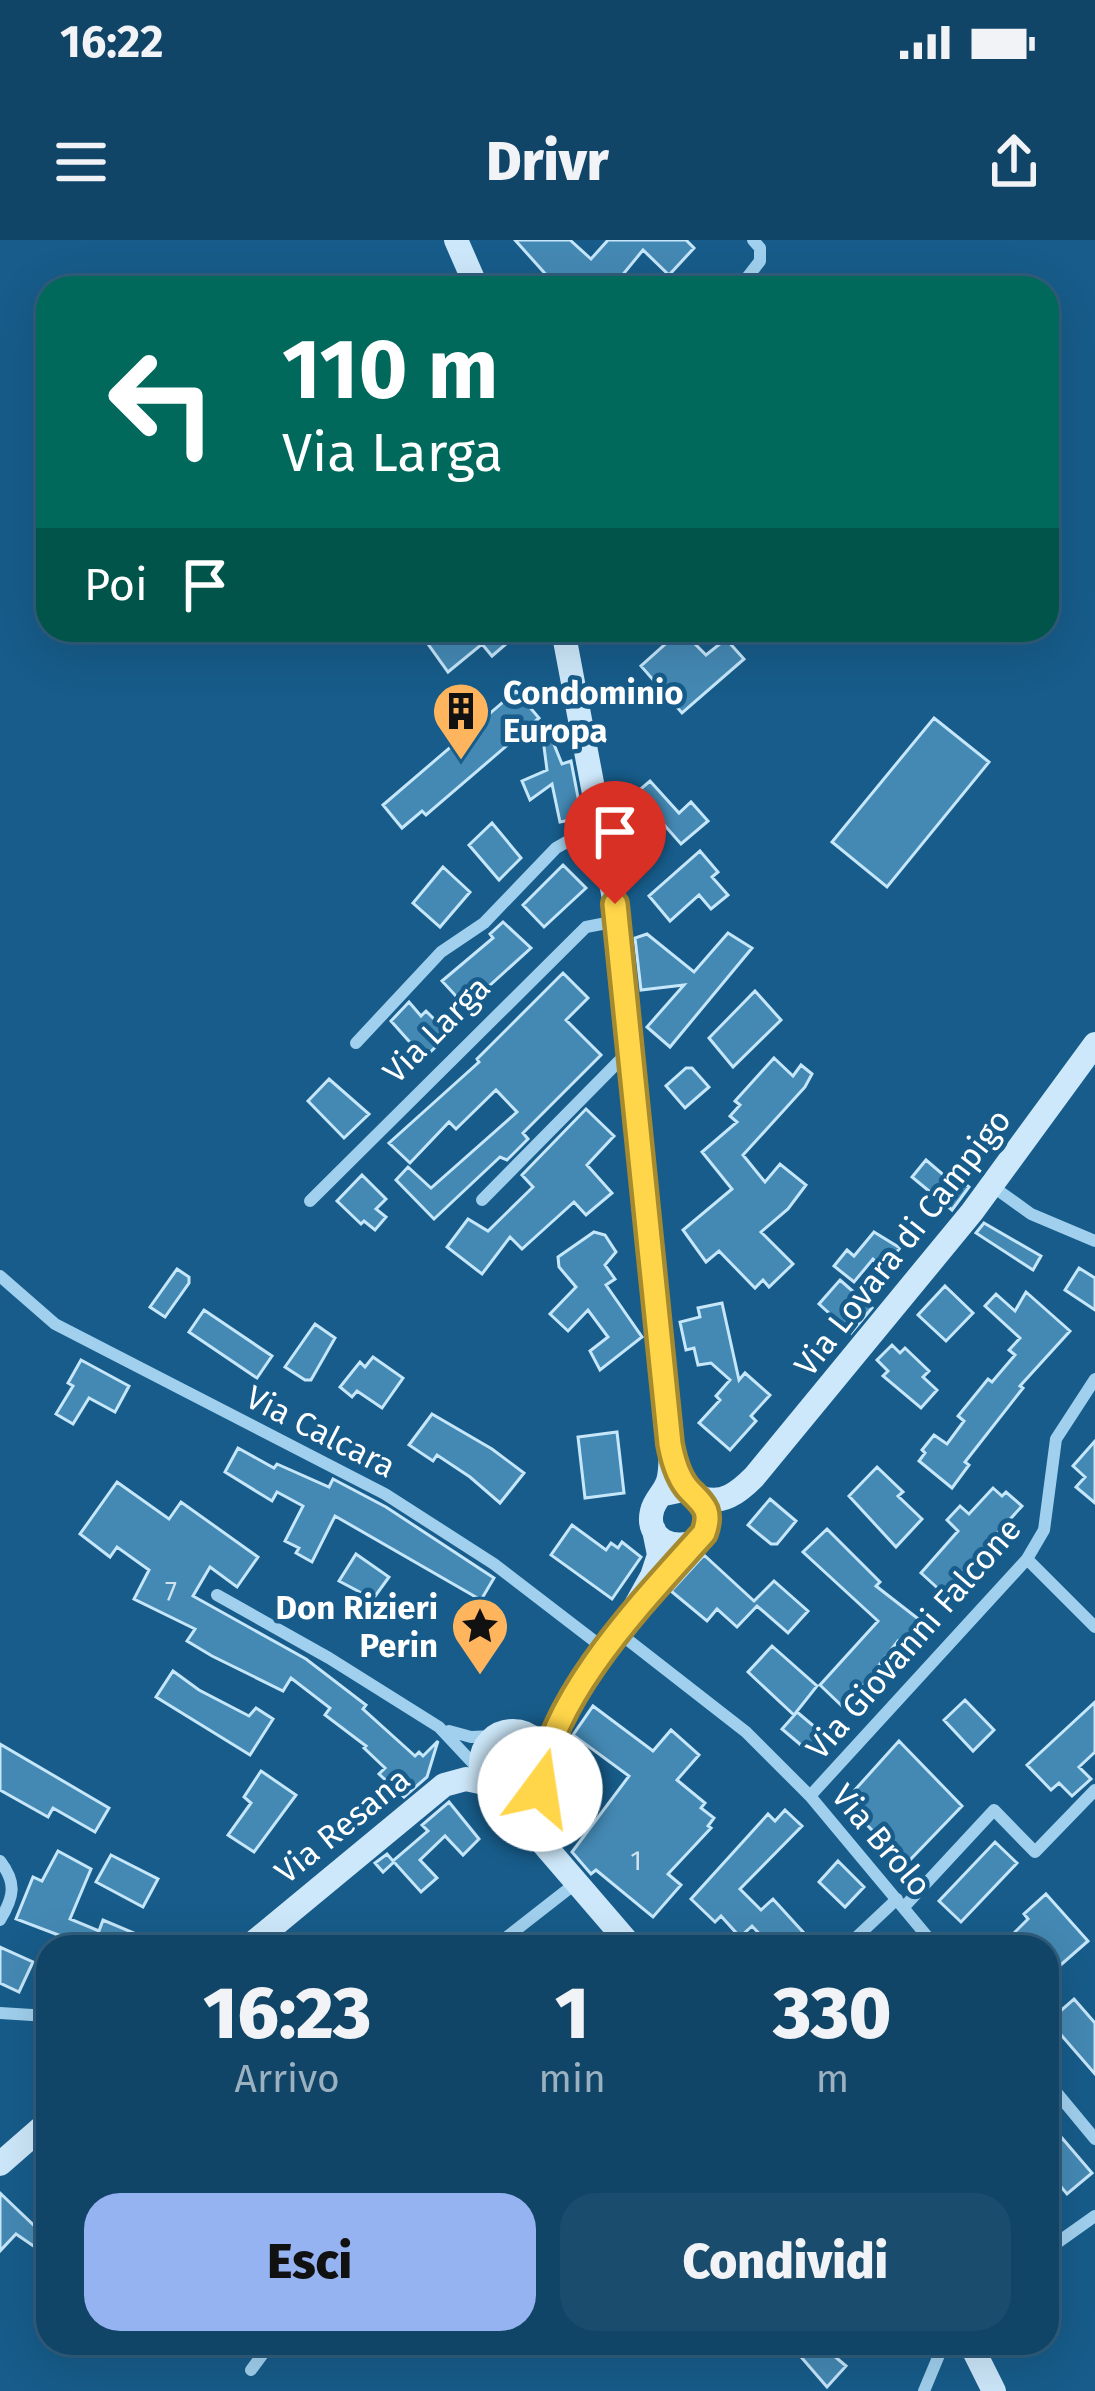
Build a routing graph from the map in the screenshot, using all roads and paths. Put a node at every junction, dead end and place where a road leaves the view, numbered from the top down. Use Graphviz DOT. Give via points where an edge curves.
graph roads {
  1 [pos="456,240"];
  2 [pos="753,240"];
  3 [pos="472,276"];
  4 [pos="748,276"];
  5 [pos="564,642"];
  6 [pos="602,827"];
  7 [pos="617,921"];
  8 [pos="356,1043"];
  9 [pos="1095,1044"];
  10 [pos="631,1049"];
  11 [pos="992,1186"];
  12 [pos="482,1200"];
  13 [pos="310,1201"];
  14 [pos="1095,1241"];
  15 [pos="0,1276"];
  16 [pos="1095,1379"];
  17 [pos="670,1444"];
  18 [pos="754,1478"];
  19 [pos="664,1494"];
  20 [pos="695,1494"];
  21 [pos="654,1530"];
  22 [pos="700,1537"];
  23 [pos="1027,1559"];
  24 [pos="217,1595"];
  25 [pos="1095,1627"];
  26 [pos="618,1635"];
  27 [pos="577,1690"];
  28 [pos="441,1728"];
  29 [pos="491,1760"];
  30 [pos="543,1768"];
  31 [pos="1095,1790"];
  32 [pos="810,1796"];
  33 [pos="552,1852"];
  34 [pos="0,1862"];
  35 [pos="576,1883"];
  36 [pos="900,1903"];
  37 [pos="0,1920"];
  38 [pos="263,1935"];
  39 [pos="509,1935"];
  40 [pos="622,1935"];
  41 [pos="861,1935"];
  42 [pos="927,1935"];
  43 [pos="0,2013"];
  44 [pos="36,2015"];
  45 [pos="1059,2096"];
  46 [pos="36,2132"];
  47 [pos="1095,2139"];
  48 [pos="0,2164"];
  49 [pos="1095,2216"];
  50 [pos="1059,2242"];
  51 [pos="262,2355"];
  52 [pos="939,2355"];
  53 [pos="976,2355"];
  54 [pos="251,2370"];
  55 [pos="924,2391"];
  56 [pos="994,2391"];
  1 -- 3 [label="street"];
  2 -- 4 [label="street" via="760,261"];
  5 -- 6 [label="street"];
  6 -- 7 [label="street"];
  6 -- 8 [label="street" via="556,848"];
  7 -- 10 [label="street"];
  7 -- 13 [label="street, Via Larga" via="580,933"];
  9 -- 11 [label="street, Via Lovara di Campigo"];
  10 -- 12 [label="street"];
  10 -- 17 [label="street"];
  11 -- 14 [label="street" via="1031,1214"];
  11 -- 18 [label="street, Via Lovara di Campigo"];
  15 -- 26 [label="street, Via Calcara" via="55,1324 385,1494"];
  16 -- 23 [label="street, Via Giovanni Falcone" via="1056,1439 1044,1530"];
  17 -- 19 [label="street"];
  17 -- 20 [label="street"];
  18 -- 20 [label="street" via="725,1499"];
  18 -- 22 [label="street, Via Lovara di Campigo"];
  19 -- 20 [label="street"];
  19 -- 21 [label="street" via="652,1510"];
  20 -- 22 [label="street" via="708,1517"];
  21 -- 22 [label="street" via="675,1546"];
  21 -- 26 [label="street, Via Lovara di Campigo" via="657,1564"];
  22 -- 26 [label="street, Via Lovara di Campigo"];
  23 -- 25 [label="street"];
  23 -- 32 [label="street, Via Giovanni Falcone"];
  24 -- 28 [label="street"];
  26 -- 27 [label="street, Via Lovara di Campigo"];
  26 -- 32 [label="street, Via Brolo" via="746,1732"];
  27 -- 29 [label="street, Via Lovara di Campigo"];
  27 -- 30 [label="street, Via Lovara di Campigo"];
  28 -- 29 [label="street"];
  28 -- 29 [label="street" via="471,1737"];
  29 -- 30 [label="street" via="535,1739"];
  29 -- 30 [label="street, Via Resana" via="517,1795 535,1786"];
  29 -- 33 [label="street"];
  29 -- 38 [label="street, Via Resana" via="444,1785"];
  30 -- 33 [label="street" via="541,1808"];
  31 -- 36 [label="street" via="1035,1852 994,1810"];
  32 -- 36 [label="street, Via Brolo"];
  33 -- 35 [label="street"];
  34 -- 37 [label="street" via="13,1880"];
  35 -- 39 [label="street"];
  35 -- 40 [label="street"];
  36 -- 41 [label="street"];
  36 -- 42 [label="street, Via Brolo"];
  43 -- 44 [label="street"];
  45 -- 47 [label="street"];
  46 -- 48 [label="street"];
  49 -- 50 [label="street"];
  51 -- 54 [label="street"];
  52 -- 55 [label="street"];
  53 -- 56 [label="street"];
}
